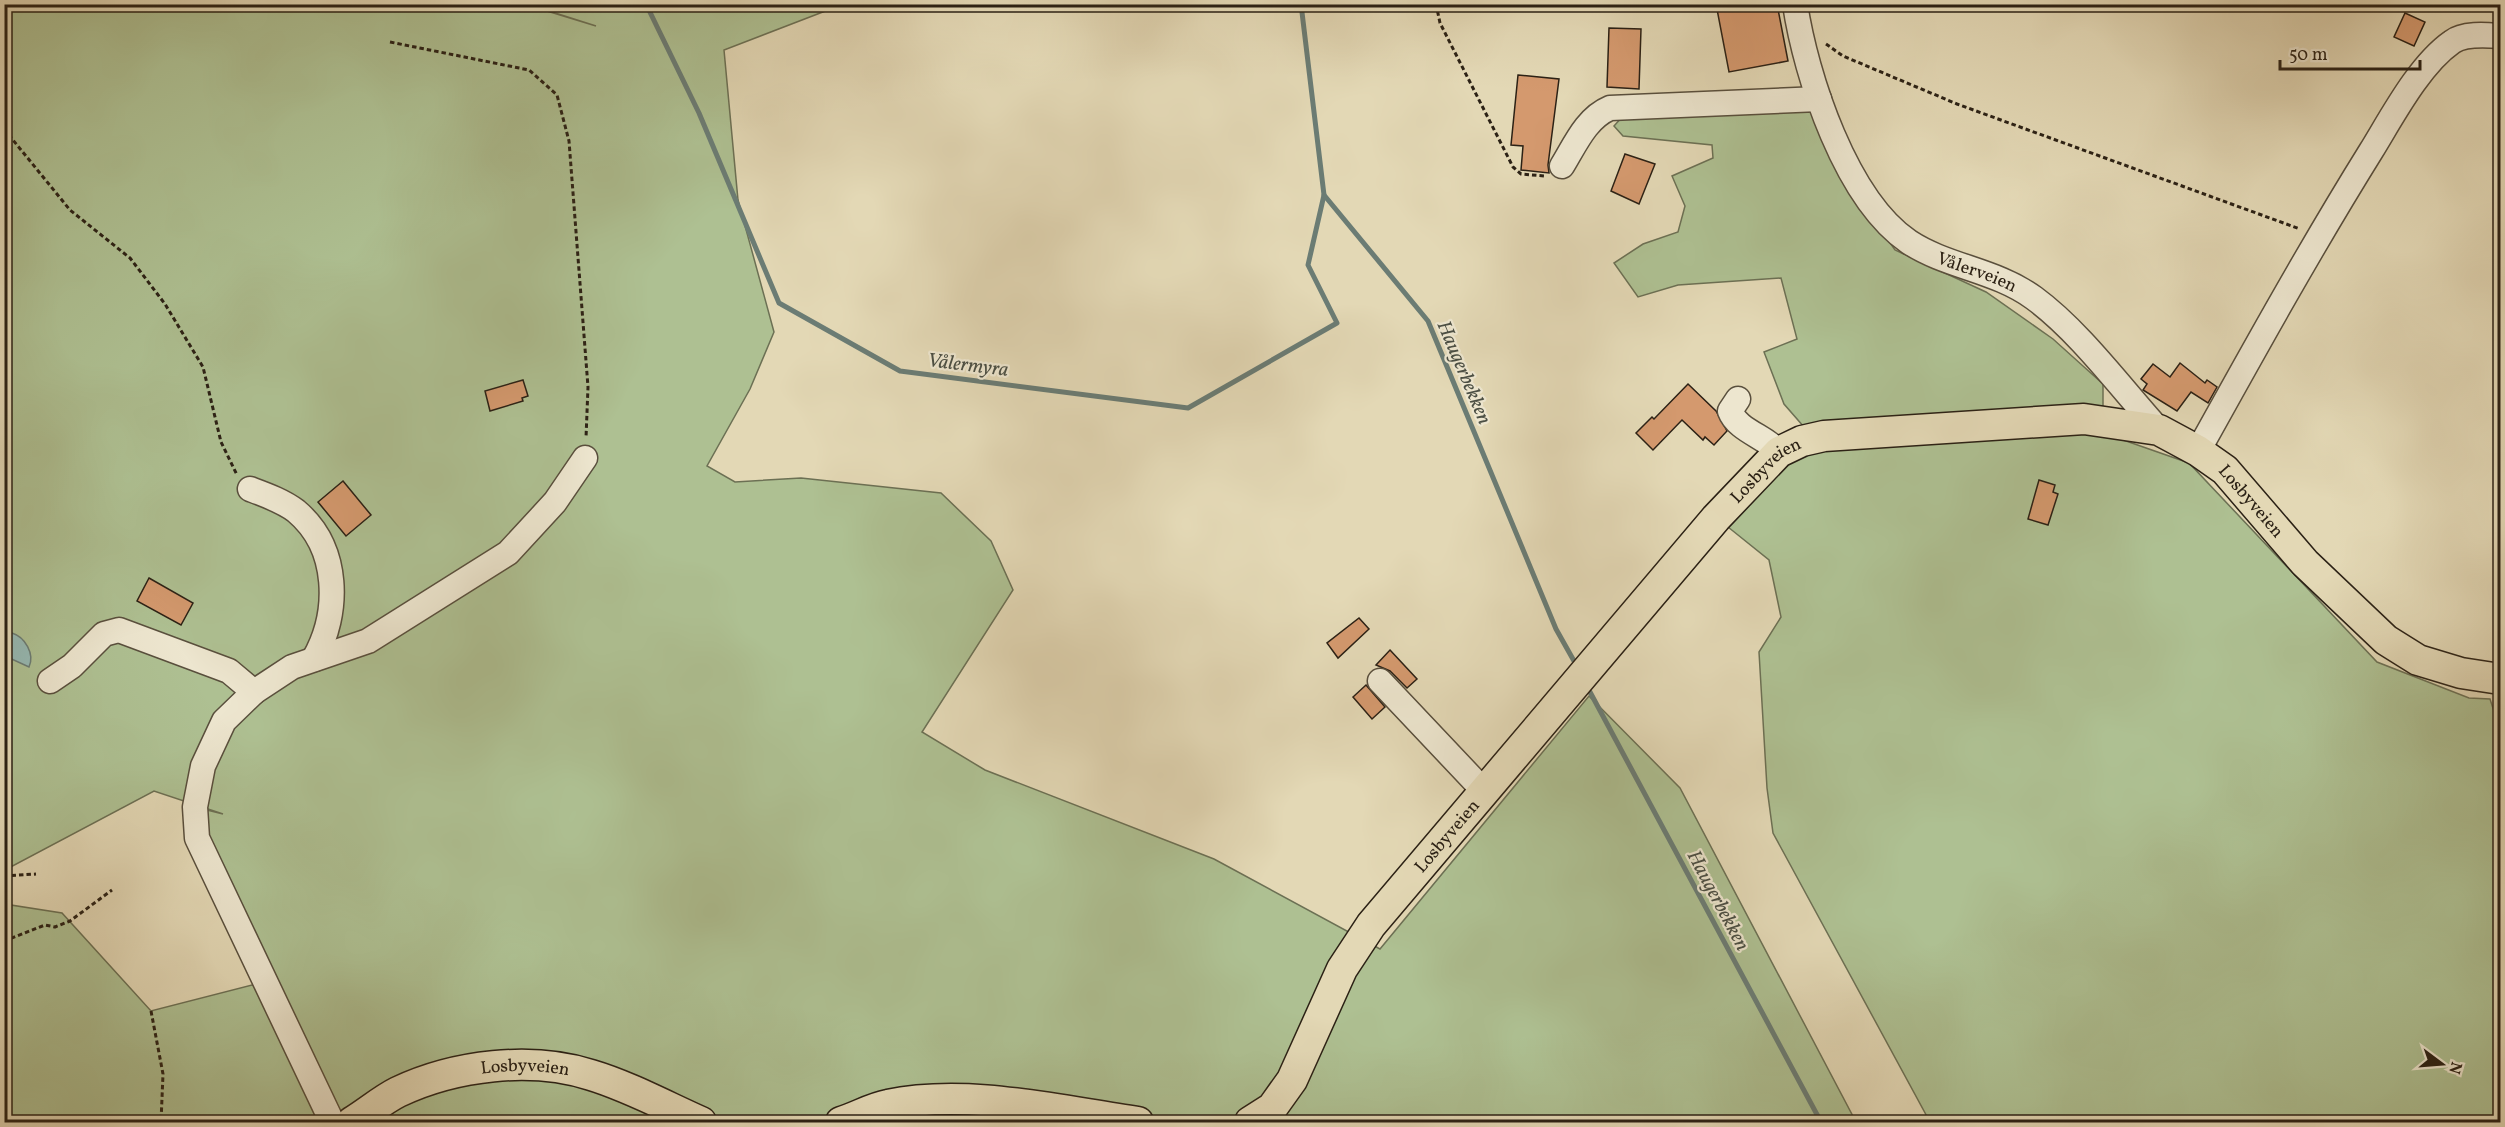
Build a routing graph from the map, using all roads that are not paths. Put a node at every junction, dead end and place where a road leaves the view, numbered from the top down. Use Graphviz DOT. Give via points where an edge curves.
graph roads {
  1 [pos="1796,14"];
  2 [pos="2500,36"];
  3 [pos="1819,99"];
  4 [pos="1562,166"];
  5 [pos="1738,399"];
  6 [pos="2159,430"];
  7 [pos="2198,451"];
  8 [pos="1779,452"];
  9 [pos="585,458"];
  10 [pos="250,489"];
  11 [pos="314,659"];
  12 [pos="2500,679"];
  13 [pos="50,681"];
  14 [pos="1380,681"];
  15 [pos="254,692"];
  16 [pos="1483,790"];
  17 [pos="333,1122"];
  18 [pos="352,1122"];
  19 [pos="701,1122"];
  20 [pos="841,1122"];
  21 [pos="1138,1122"];
  22 [pos="1250,1122"];
  1 -- 3 [label="street, Vålerveien"];
  2 -- 7 [label="street" via="2455,39 2437,53 2318,236"];
  3 -- 4 [label="street" via="1610,108 1600,111 1588,124"];
  3 -- 6 [label="street, Vålerveien" via="1835,140 1863,192 1887,223 1910,242 1992,275 2046,307"];
  5 -- 8 [label="street" via="1731,416"];
  6 -- 7 [label="main road, Losbyveien"];
  6 -- 8 [label="main road, Losbyveien" via="2072,420 1861,432 1802,441"];
  7 -- 12 [label="main road, Losbyveien" via="2225,470 2305,563 2386,640 2418,660 2461,674"];
  8 -- 16 [label="main road, Losbyveien" via="1716,518"];
  9 -- 11 [label="street" via="555,502 508,554 368,641"];
  10 -- 11 [label="street" via="296,511 324,550 331,571 332,608 322,646"];
  11 -- 15 [label="street" via="292,667"];
  13 -- 15 [label="street" via="72,666 104,634 119,630 229,671"];
  14 -- 16 [label="street"];
  15 -- 17 [label="street" via="224,721 203,766 195,807 197,838"];
  16 -- 22 [label="main road, Losbyveien" via="1371,925 1342,969 1293,1080 1272,1108"];
  18 -- 19 [label="main road, Losbyveien" via="397,1092 471,1069 512,1065 554,1066 591,1075"];
  20 -- 21 [label="main road" via="887,1105 944,1098"];
}
